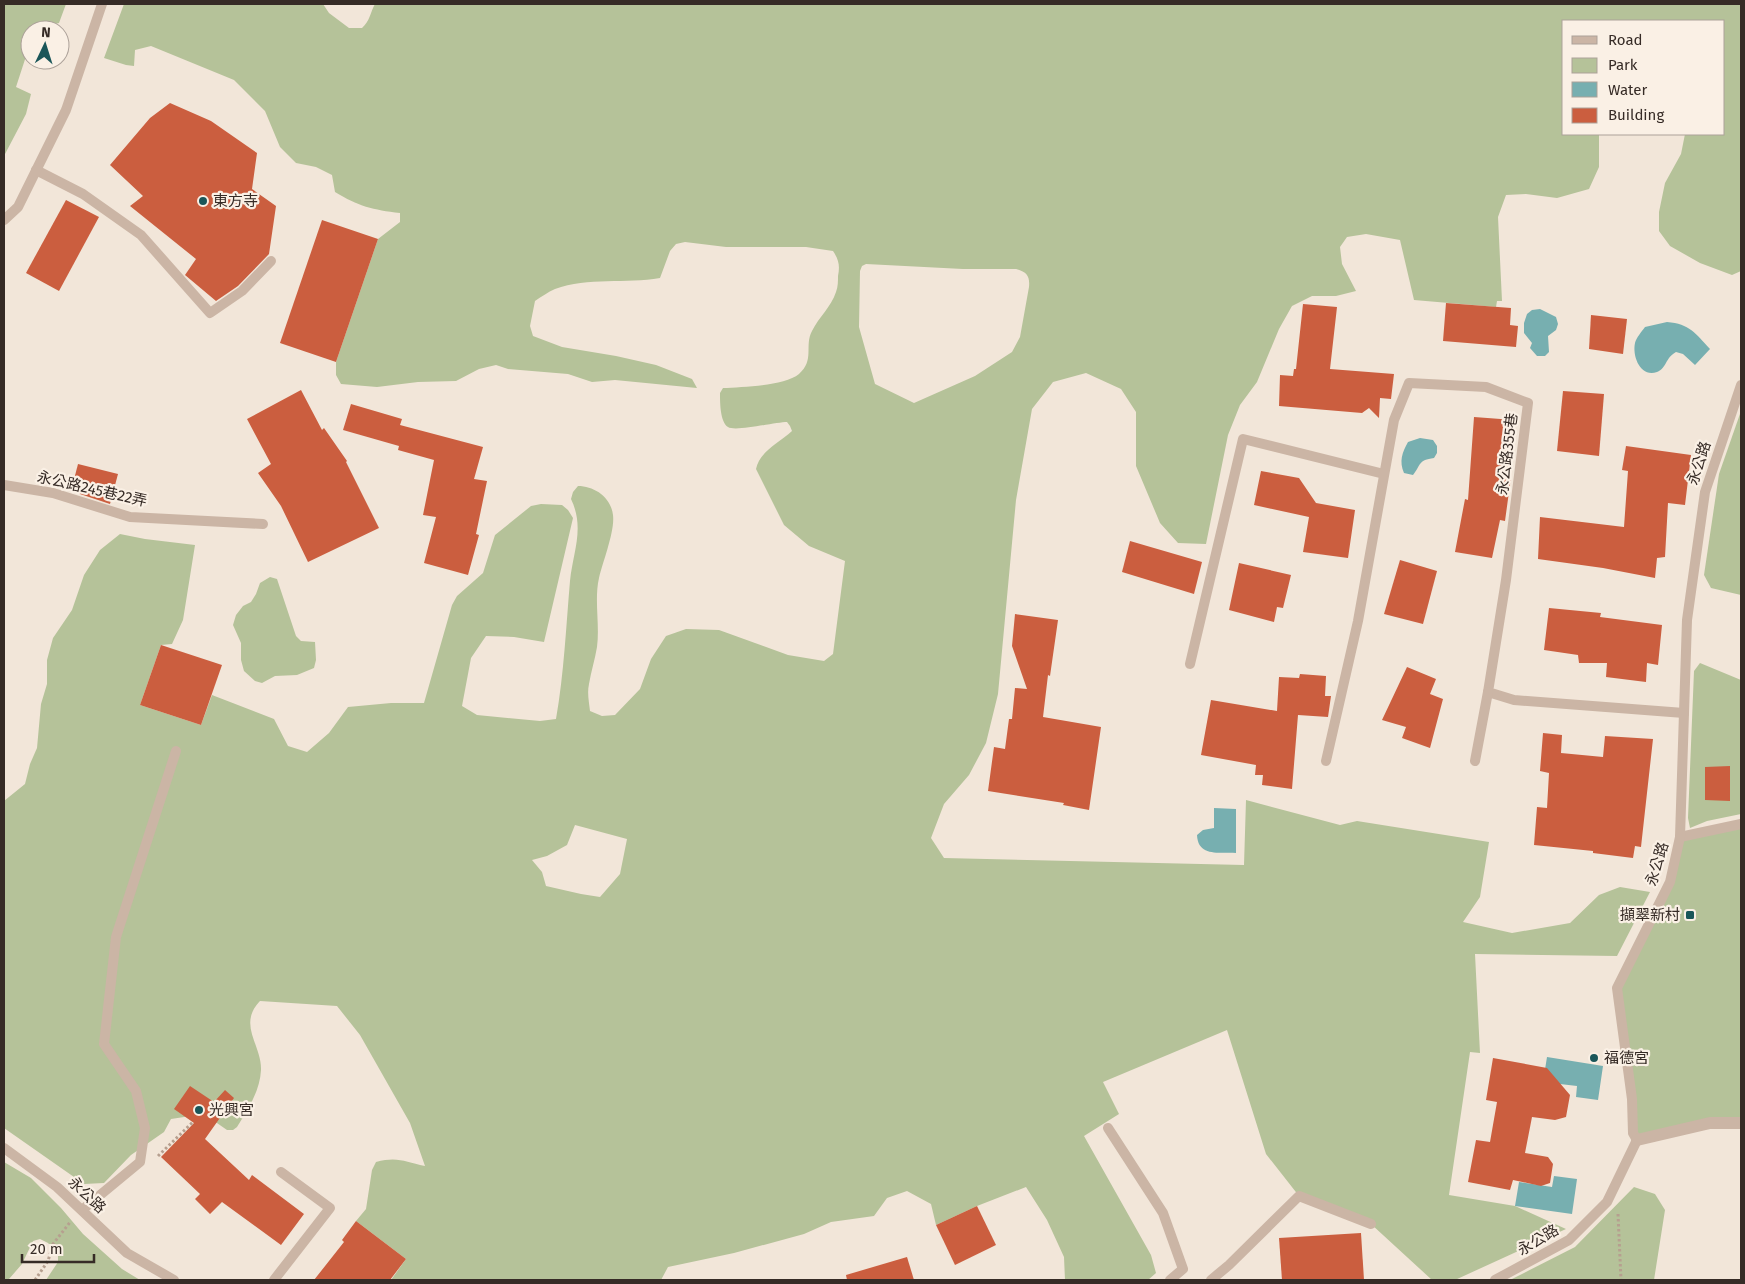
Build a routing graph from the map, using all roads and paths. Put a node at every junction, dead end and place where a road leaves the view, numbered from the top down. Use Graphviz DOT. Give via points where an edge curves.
graph roads {
  1 [pos="102,4"];
  2 [pos="36,170"];
  3 [pos="4,220"];
  4 [pos="271,261"];
  5 [pos="1741,385"];
  6 [pos="1384,474"];
  7 [pos="4,485"];
  8 [pos="263,524"];
  9 [pos="1190,664"];
  10 [pos="1488,692"];
  11 [pos="1684,713"];
  12 [pos="176,750"];
  13 [pos="1326,761"];
  14 [pos="1475,761"];
  15 [pos="1741,824"];
  16 [pos="1680,837"];
  17 [pos="192,1122"];
  18 [pos="1741,1123"];
  19 [pos="1108,1128"];
  20 [pos="1637,1140"];
  21 [pos="4,1148"];
  22 [pos="140,1162"];
  23 [pos="281,1172"];
  24 [pos="1615,1185"];
  25 [pos="82,1210"];
  26 [pos="71,1221"];
  27 [pos="1372,1224"];
  28 [pos="35,1280"];
  29 [pos="174,1280"];
  30 [pos="274,1280"];
  31 [pos="1170,1280"];
  32 [pos="1211,1280"];
  33 [pos="1495,1280"];
  34 [pos="1621,1280"];
  1 -- 2 [label="lane" via="66,110"];
  2 -- 3 [label="lane" via="18,207"];
  2 -- 4 [label="lane" via="82,194 141,236 210,312 242,291"];
  5 -- 11 [label="lane, 永公路" via="1704,492 1687,620"];
  6 -- 9 [label="lane" via="1243,439"];
  6 -- 10 [label="lane, 永公路355巷" via="1394,420 1409,384 1486,387 1528,403"];
  6 -- 13 [label="lane, 永公路355巷" via="1358,621"];
  7 -- 8 [label="lane, 永公路245巷22弄" via="53,493 130,517"];
  10 -- 11 [label="lane" via="1514,700"];
  10 -- 14 [label="lane, 永公路355巷"];
  11 -- 16 [label="lane, 永公路"];
  12 -- 22 [label="lane" via="116,937 104,1044 136,1092 145,1128"];
  15 -- 16 [label="lane"];
  16 -- 20 [label="lane, 永公路" via="1670,882 1617,988 1632,1099 1633,1133"];
  17 -- 22 [label="path" via="151,1162"];
  18 -- 20 [label="street" via="1710,1123"];
  19 -- 31 [label="lane" via="1163,1213 1183,1269"];
  20 -- 24 [label="lane, 永公路"];
  21 -- 25 [label="lane, 永公路"];
  22 -- 25 [label="lane"];
  23 -- 30 [label="lane" via="330,1208"];
  24 -- 33 [label="lane, 永公路" via="1607,1202 1569,1240"];
  24 -- 34 [label="path" via="1621,1203 1618,1214"];
  25 -- 29 [label="lane, 永公路" via="128,1253"];
  26 -- 28 [label="path" via="53,1244 48,1261"];
  27 -- 32 [label="lane" via="1298,1196"];
}
